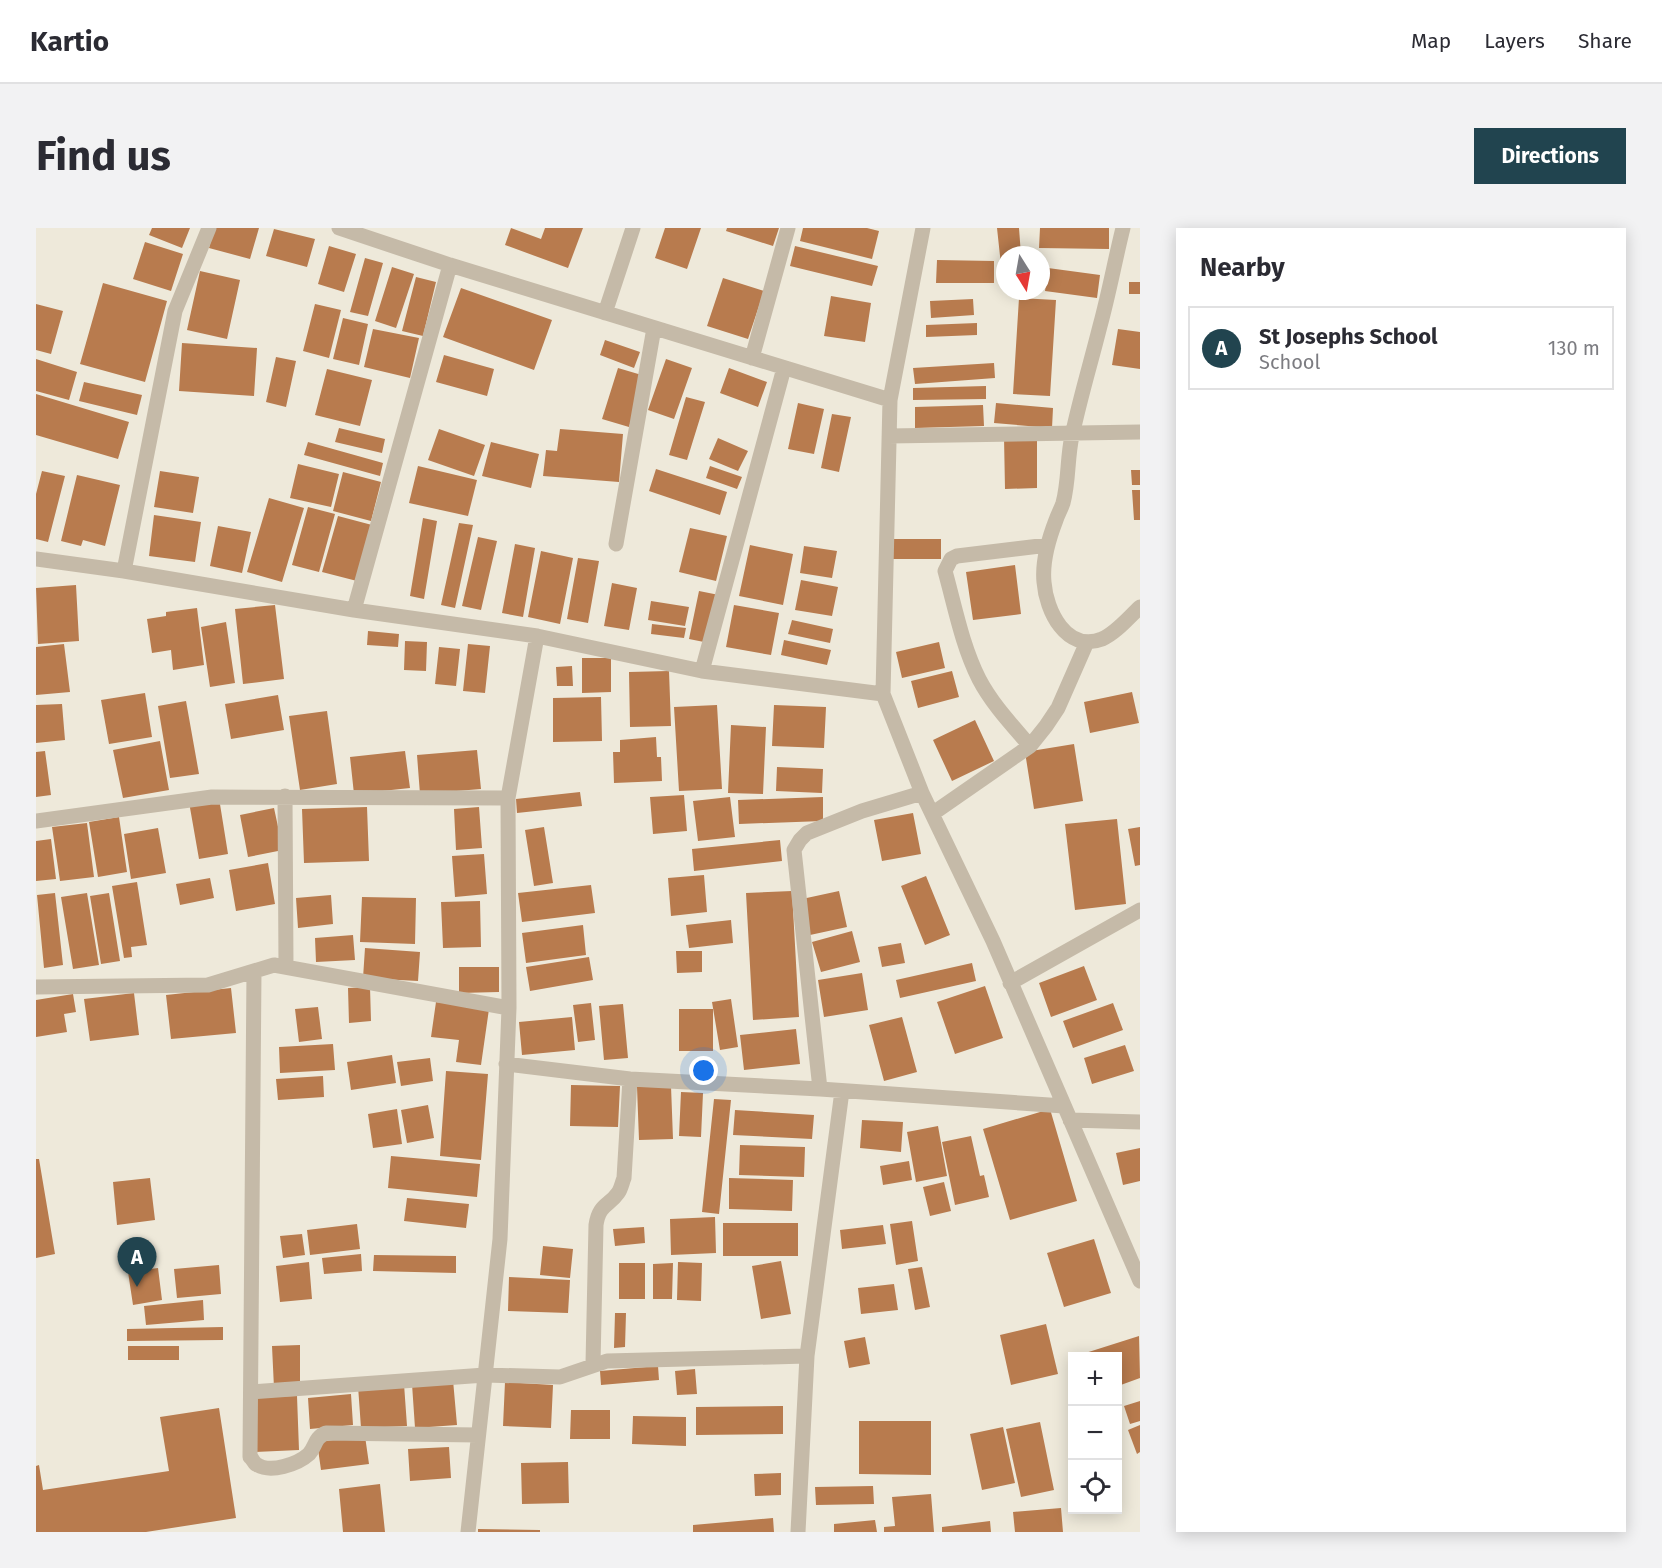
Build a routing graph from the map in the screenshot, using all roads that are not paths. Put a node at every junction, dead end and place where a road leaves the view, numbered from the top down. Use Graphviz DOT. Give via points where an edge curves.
graph roads {
  1 [pos="209,228"];
  2 [pos="339,228"];
  3 [pos="633,228"];
  4 [pos="788,228"];
  5 [pos="922,228"];
  6 [pos="1123,228"];
  7 [pos="450,266"];
  8 [pos="605,313"];
  9 [pos="654,328"];
  10 [pos="752,358"];
  11 [pos="784,368"];
  12 [pos="890,400"];
  13 [pos="1140,432"];
  14 [pos="1072,435"];
  15 [pos="889,436"];
  16 [pos="616,544"];
  17 [pos="1048,545"];
  18 [pos="36,559"];
  19 [pos="124,571"];
  20 [pos="1140,607"];
  21 [pos="354,610"];
  22 [pos="537,636"];
  23 [pos="1087,642"];
  24 [pos="702,671"];
  25 [pos="883,694"];
  26 [pos="1030,746"];
  27 [pos="922,793"];
  28 [pos="285,796"];
  29 [pos="508,798"];
  30 [pos="932,814"];
  31 [pos="36,821"];
  32 [pos="1140,910"];
  33 [pos="286,967"];
  34 [pos="254,971"];
  35 [pos="1010,983"];
  36 [pos="36,987"];
  37 [pos="509,1008"];
  38 [pos="506,1064"];
  39 [pos="630,1079"];
  40 [pos="820,1089"];
  41 [pos="842,1091"];
  42 [pos="1067,1113"];
  43 [pos="1140,1122"];
  44 [pos="1140,1281"];
  45 [pos="807,1356"];
  46 [pos="593,1364"];
  47 [pos="485,1375"];
  48 [pos="251,1392"];
  49 [pos="478,1435"];
  50 [pos="468,1532"];
  51 [pos="798,1532"];
  1 -- 19 [label="street" via="175,311"];
  2 -- 7 [label="street"];
  3 -- 8 [label="street"];
  4 -- 10 [label="street"];
  5 -- 12 [label="street"];
  6 -- 14 [label="street"];
  7 -- 8 [label="street"];
  7 -- 21 [label="street"];
  8 -- 9 [label="street"];
  9 -- 10 [label="street"];
  9 -- 16 [label="street"];
  10 -- 11 [label="street"];
  11 -- 12 [label="street"];
  11 -- 24 [label="street"];
  12 -- 15 [label="street"];
  13 -- 14 [label="street"];
  14 -- 15 [label="street"];
  14 -- 17 [label="street" via="1062,505"];
  15 -- 25 [label="street"];
  17 -- 23 [label="street" via="1044,583 1053,617 1064,632"];
  17 -- 26 [label="street" via="957,556 945,572 979,679"];
  18 -- 19 [label="street"];
  19 -- 21 [label="street"];
  20 -- 23 [label="street" via="1102,639"];
  21 -- 22 [label="street"];
  22 -- 24 [label="street"];
  22 -- 29 [label="street"];
  23 -- 26 [label="street" via="1058,708"];
  24 -- 25 [label="street"];
  25 -- 27 [label="street"];
  26 -- 30 [label="street"];
  27 -- 30 [label="street"];
  27 -- 40 [label="street" via="807,833 795,850"];
  28 -- 29 [label="street"];
  28 -- 31 [label="street" via="212,797"];
  28 -- 33 [label="street"];
  29 -- 37 [label="street"];
  30 -- 35 [label="street"];
  32 -- 35 [label="street"];
  33 -- 34 [label="street" via="274,965"];
  33 -- 37 [label="street"];
  34 -- 36 [label="street" via="208,985"];
  34 -- 48 [label="street"];
  35 -- 42 [label="street"];
  37 -- 38 [label="street"];
  38 -- 39 [label="street"];
  38 -- 47 [label="street" via="500,1239"];
  39 -- 40 [label="street"];
  39 -- 46 [label="street" via="624,1178 618,1193 597,1215"];
  40 -- 41 [label="street"];
  41 -- 42 [label="street"];
  41 -- 45 [label="street"];
  42 -- 43 [label="street"];
  42 -- 44 [label="street"];
  45 -- 46 [label="street"];
  45 -- 51 [label="street"];
  46 -- 47 [label="street" via="560,1377"];
  47 -- 48 [label="street"];
  47 -- 49 [label="street"];
  48 -- 49 [label="street" via="250,1457 268,1468 304,1458 315,1440 326,1433"];
  49 -- 50 [label="street"];
}
